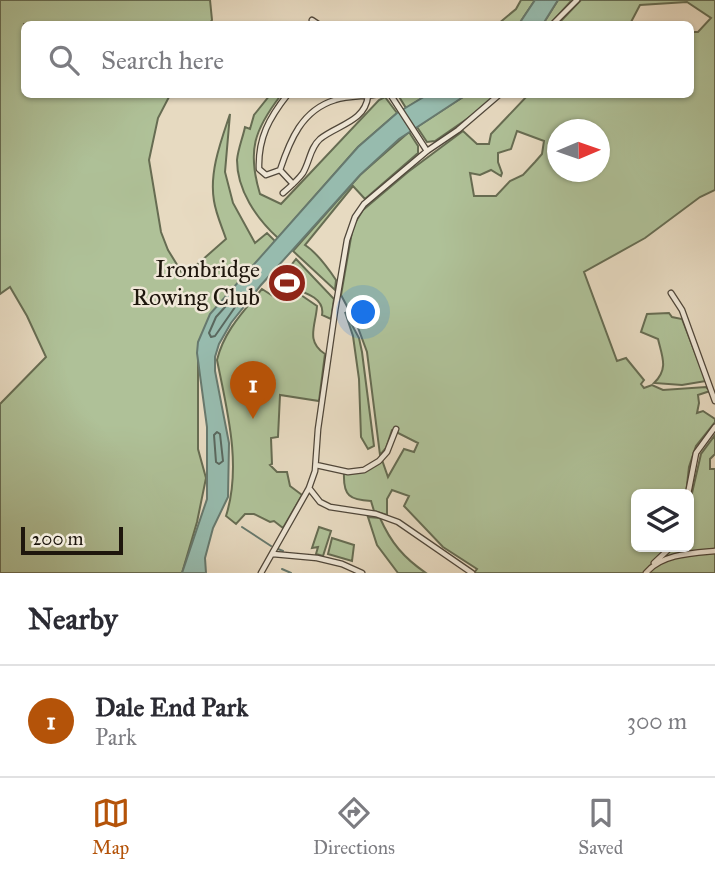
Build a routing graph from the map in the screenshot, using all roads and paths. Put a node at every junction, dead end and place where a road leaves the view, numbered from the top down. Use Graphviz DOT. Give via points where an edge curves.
graph roads {
  1 [pos="577,0"];
  2 [pos="556,21"];
  3 [pos="285,98"];
  4 [pos="333,98"];
  5 [pos="367,98"];
  6 [pos="392,98"];
  7 [pos="495,98"];
  8 [pos="427,151"];
  9 [pos="280,170"];
  10 [pos="293,184"];
  11 [pos="283,193"];
  12 [pos="671,293"];
  13 [pos="715,401"];
  14 [pos="715,427"];
  15 [pos="394,431"];
  16 [pos="316,465"];
  17 [pos="309,488"];
  18 [pos="689,489"];
  19 [pos="715,551"];
  20 [pos="666,552"];
  21 [pos="273,554"];
  22 [pos="650,567"];
  23 [pos="361,572"];
  24 [pos="261,573"];
  25 [pos="472,573"];
  26 [pos="646,573"];
  1 -- 2 [label="street"];
  3 -- 9 [label="street" via="270,116 259,157 259,169 265,175"];
  4 -- 9 [label="street" via="296,130"];
  5 -- 10 [label="street" via="355,117 319,140"];
  6 -- 8 [label="street"];
  7 -- 8 [label="street"];
  8 -- 16 [label="street" via="364,204 348,232"];
  9 -- 10 [label="street"];
  10 -- 11 [label="street"];
  12 -- 13 [label="street"];
  14 -- 18 [label="street" via="696,453"];
  15 -- 16 [label="street" via="387,452 364,470 348,472"];
  16 -- 17 [label="street"];
  17 -- 21 [label="street"];
  17 -- 25 [label="street" via="330,507 398,522"];
  19 -- 22 [label="street" via="679,555"];
  20 -- 22 [label="street"];
  21 -- 23 [label="street" via="317,558"];
  21 -- 24 [label="street"];
  22 -- 26 [label="street"];
}
